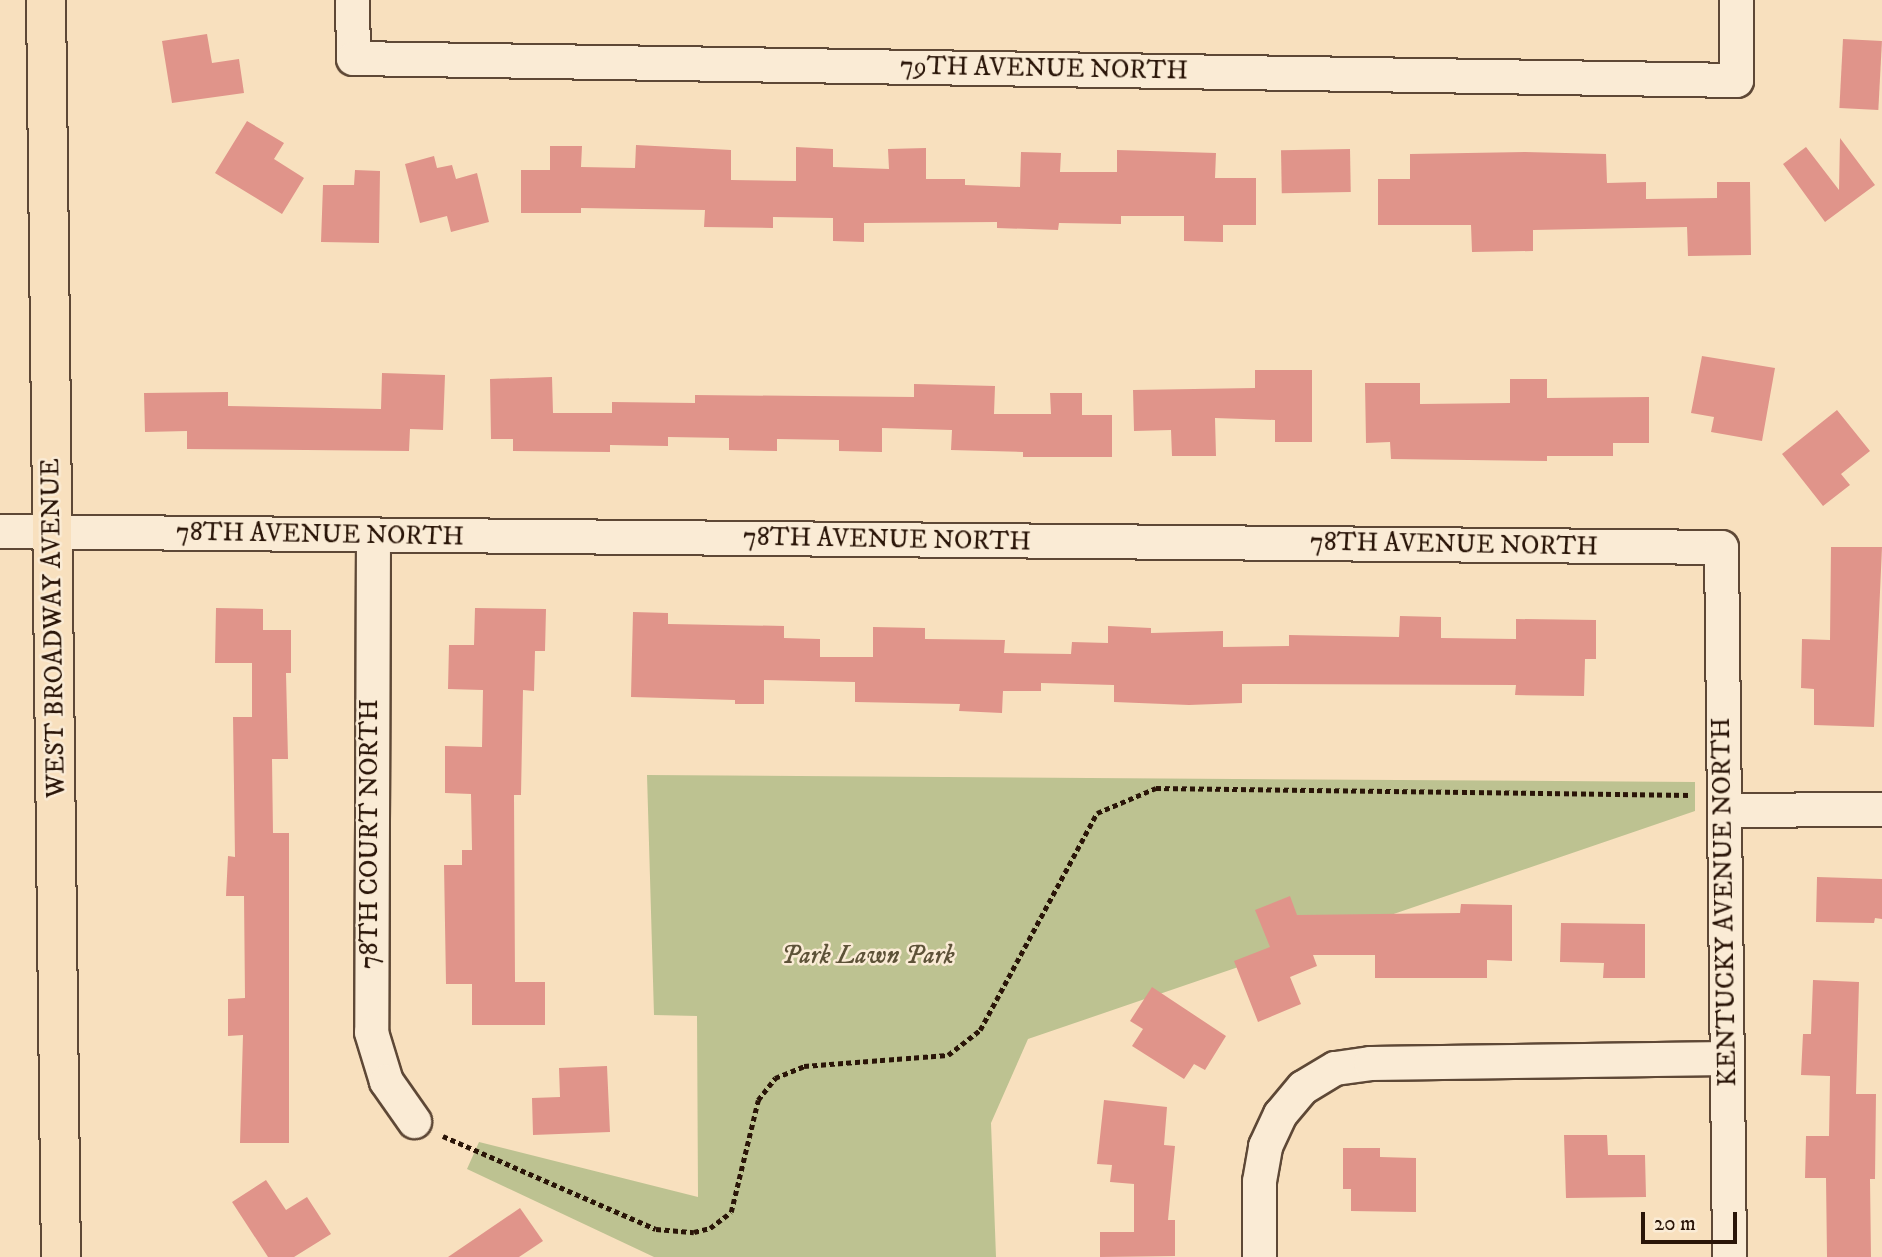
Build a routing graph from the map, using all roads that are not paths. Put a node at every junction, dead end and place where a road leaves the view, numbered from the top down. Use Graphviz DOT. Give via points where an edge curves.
graph roads {
  1 [pos="46,0"];
  2 [pos="352,0"];
  3 [pos="1736,0"];
  4 [pos="0,531"];
  5 [pos="53,531"];
  6 [pos="373,536"];
  7 [pos="1721,547"];
  8 [pos="1882,809"];
  9 [pos="1724,810"];
  10 [pos="1727,1058"];
  11 [pos="414,1121"];
  12 [pos="61,1257"];
  13 [pos="1259,1257"];
  14 [pos="1729,1257"];
  1 -- 5 [label="main road, WEST BROADWAY AVENUE"];
  2 -- 3 [label="street, 79TH AVENUE NORTH" via="353,58 1735,80"];
  4 -- 5 [label="street, 78TH AVENUE NORTH"];
  5 -- 6 [label="street, 78TH AVENUE NORTH"];
  5 -- 12 [label="main road, WEST BROADWAY AVENUE"];
  6 -- 7 [label="street, 78TH AVENUE NORTH"];
  6 -- 11 [label="street, 78TH COURT NORTH" via="371,1032 386,1081"];
  7 -- 9 [label="street, KENTUCKY AVENUE NORTH"];
  8 -- 9 [label="street"];
  9 -- 10 [label="street, KENTUCKY AVENUE NORTH"];
  10 -- 13 [label="street" via="1370,1063 1335,1069 1303,1087 1280,1114 1265,1146 1259,1181"];
  10 -- 14 [label="street, KENTUCKY AVENUE NORTH"];
}
